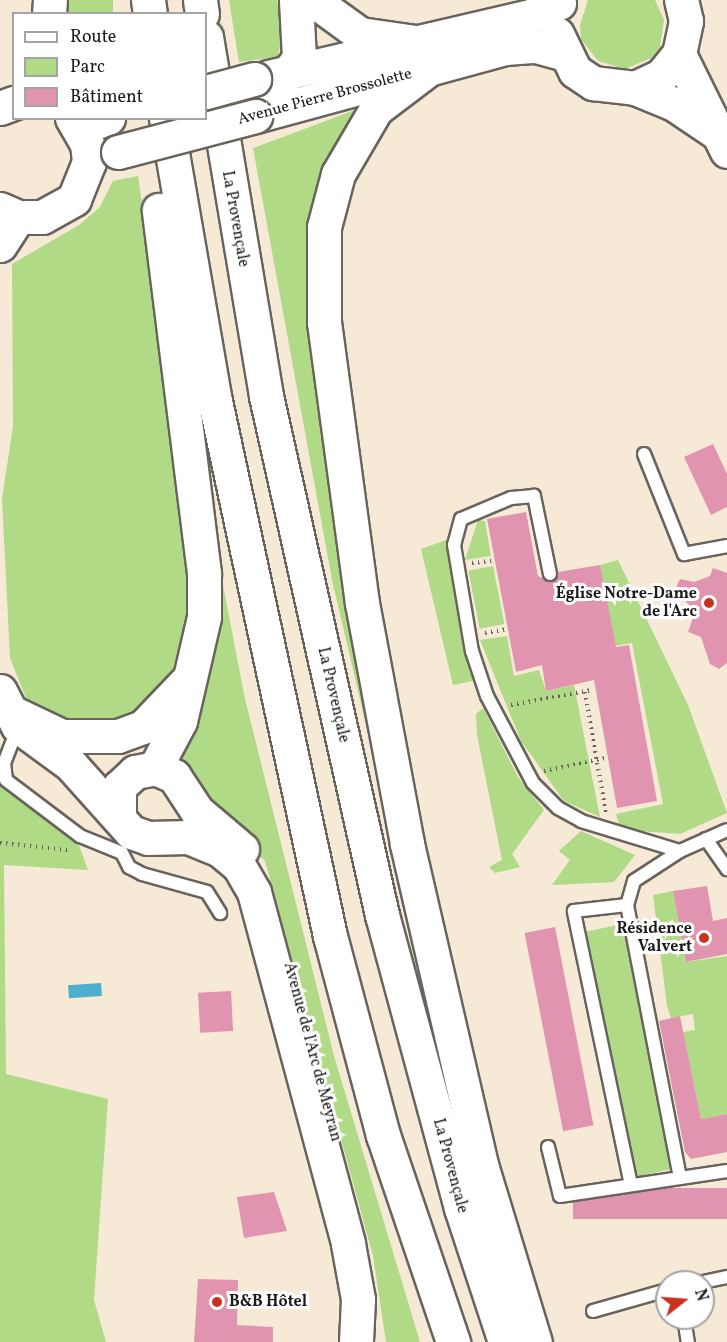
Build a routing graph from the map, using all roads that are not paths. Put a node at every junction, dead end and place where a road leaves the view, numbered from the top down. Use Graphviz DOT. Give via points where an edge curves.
graph roads {
  1 [pos="296,0"];
  2 [pos="313,0"];
  3 [pos="560,2"];
  4 [pos="691,7"];
  5 [pos="207,43"];
  6 [pos="562,53"];
  7 [pos="679,54"];
  8 [pos="424,57"];
  9 [pos="291,74"];
  10 [pos="635,88"];
  11 [pos="207,92"];
  12 [pos="255,116"];
  13 [pos="148,120"];
  14 [pos="166,120"];
  15 [pos="87,122"];
  16 [pos="722,142"];
  17 [pos="104,157"];
  18 [pos="9,213"];
  19 [pos="0,245"];
  20 [pos="644,454"];
  21 [pos="727,546"];
  22 [pos="550,574"];
  23 [pos="191,675"];
  24 [pos="9,709"];
  25 [pos="71,765"];
  26 [pos="145,770"];
  27 [pos="184,793"];
  28 [pos="727,830"];
  29 [pos="134,836"];
  30 [pos="706,839"];
  31 [pos="680,850"];
  32 [pos="727,869"];
  33 [pos="627,906"];
  34 [pos="220,913"];
  35 [pos="548,1147"];
  36 [pos="727,1171"];
  37 [pos="680,1178"];
  38 [pos="631,1185"];
  39 [pos="655,1293"];
  40 [pos="593,1311"];
  41 [pos="356,1342"];
  42 [pos="375,1342"];
  43 [pos="453,1342"];
  44 [pos="505,1342"];
  45 [pos="535,1342"];
  1 -- 9 [label="main road" via="301,41"];
  2 -- 8 [label="main road" via="360,34"];
  3 -- 6 [label="main road" via="556,29"];
  3 -- 8 [label="main road, Avenue Pierre Brossolette"];
  4 -- 7 [label="main road"];
  5 -- 44 [label="main road, La Provençale" via="266,396 382,915 461,1208"];
  6 -- 8 [label="main road, Avenue Pierre Brossolette" via="522,46"];
  6 -- 10 [label="main road" via="593,83"];
  7 -- 10 [label="main road" via="661,76"];
  7 -- 16 [label="main road"];
  8 -- 9 [label="main road, Avenue Pierre Brossolette"];
  8 -- 12 [label="main road, Avenue Pierre Brossolette"];
  8 -- 45 [label="main road" via="376,109 338,174 324,227 324,322 362,603 407,844 482,1168"];
  9 -- 11 [label="main road, Avenue Pierre Brossolette, bridge"];
  9 -- 12 [label="main road"];
  10 -- 16 [label="main road" via="674,104"];
  12 -- 17 [label="main road, Avenue Pierre Brossolette, bridge"];
  13 -- 23 [label="main road" via="204,573 204,618"];
  14 -- 43 [label="main road" via="215,401 330,936 383,1135"];
  15 -- 17 [label="main road"];
  17 -- 18 [label="main road" via="62,209 42,217"];
  18 -- 19 [label="main road"];
  20 -- 21 [label="lane" via="684,554"];
  22 -- 31 [label="lane" via="534,496 512,498 461,519 454,545 461,598 472,651 493,708 528,774 558,808 610,831"];
  23 -- 24 [label="main road" via="170,704 143,727 118,736 62,736"];
  23 -- 26 [label="main road" via="180,721"];
  24 -- 25 [label="main road"];
  24 -- 29 [label="lane" via="6,780 80,836"];
  25 -- 26 [label="main road, Avenue de l'Arc de Meyran"];
  25 -- 29 [label="main road"];
  26 -- 27 [label="main road, Avenue de l'Arc de Meyran" via="174,776"];
  26 -- 29 [label="main road" via="119,787"];
  27 -- 29 [label="main road" via="180,822"];
  27 -- 42 [label="main road, Avenue de l'Arc de Meyran" via="254,862 267,886 363,1239 374,1297"];
  28 -- 30 [label="lane"];
  29 -- 34 [label="lane" via="129,867 207,892"];
  29 -- 41 [label="main road, Avenue de l'Arc de Meyran" via="188,837 220,850 239,866 254,892 348,1244 358,1299"];
  30 -- 31 [label="lane"];
  30 -- 32 [label="lane"];
  31 -- 33 [label="lane" via="634,881"];
  33 -- 37 [label="lane"];
  33 -- 38 [label="lane" via="574,911"];
  35 -- 38 [label="lane" via="560,1196"];
  36 -- 37 [label="lane"];
  37 -- 38 [label="lane"];
  39 -- 40 [label="lane"];
}
